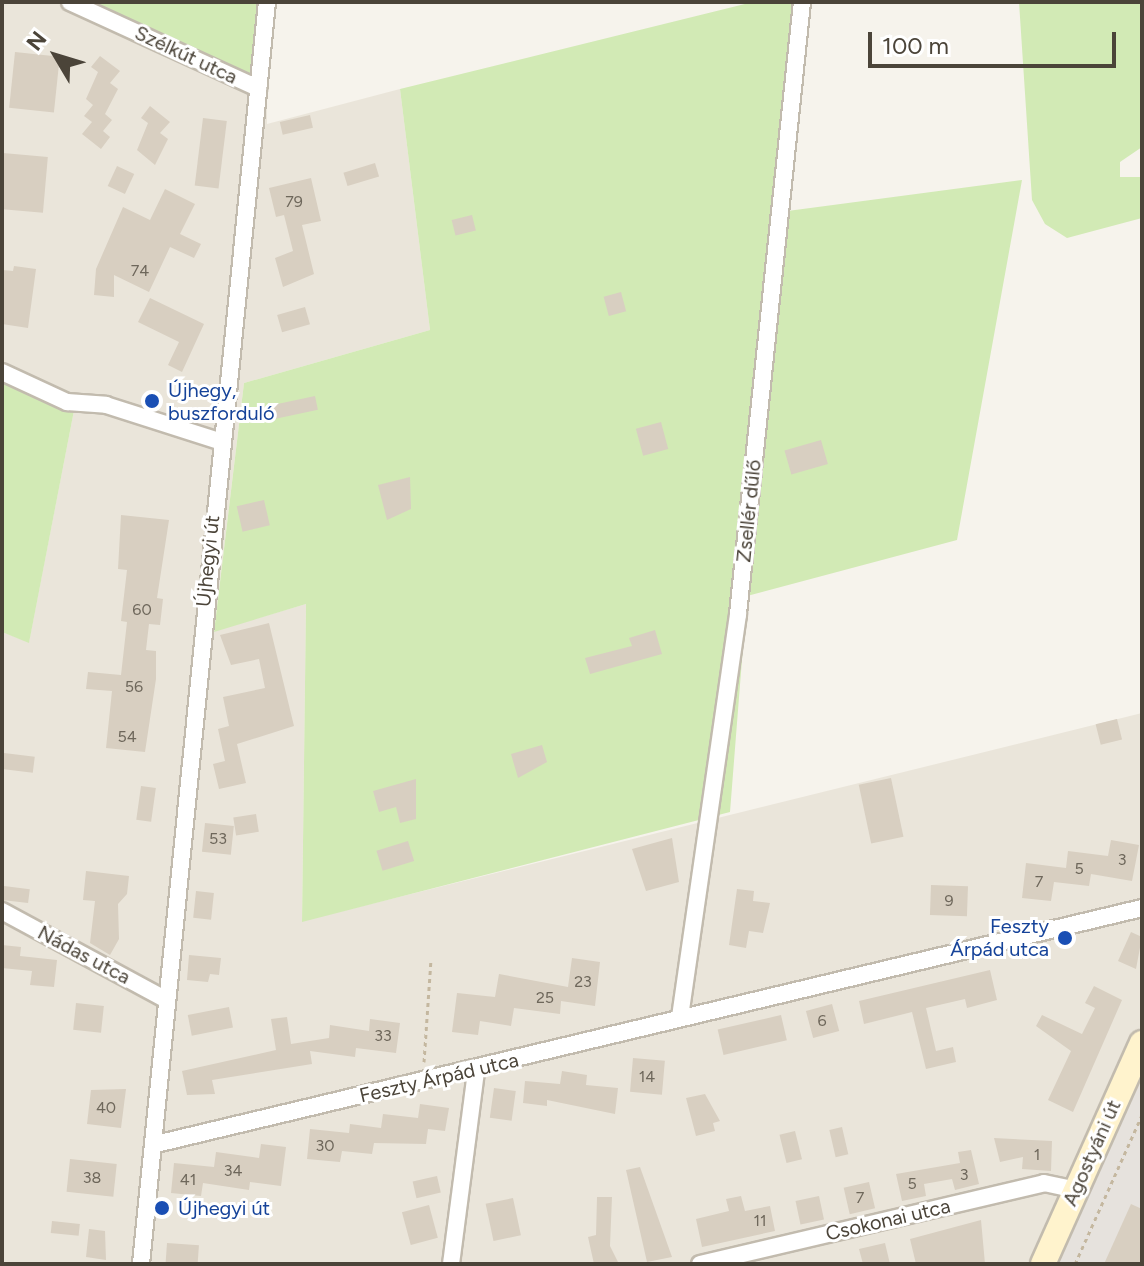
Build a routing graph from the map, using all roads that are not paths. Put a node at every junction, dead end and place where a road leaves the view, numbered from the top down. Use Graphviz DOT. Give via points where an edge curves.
graph roads {
  1 [pos="70,2"];
  2 [pos="267,2"];
  3 [pos="802,2"];
  4 [pos="258,88"];
  5 [pos="2,372"];
  6 [pos="219,441"];
  7 [pos="1142,908"];
  8 [pos="2,911"];
  9 [pos="165,999"];
  10 [pos="680,1017"];
  11 [pos="1142,1043"];
  12 [pos="476,1071"];
  13 [pos="156,1144"];
  14 [pos="1076,1190"];
  15 [pos="141,1264"];
  16 [pos="451,1264"];
  17 [pos="700,1264"];
  18 [pos="1043,1264"];
  1 -- 4 [label="street, Szélkút utca"];
  2 -- 4 [label="street, Újhegyi út"];
  3 -- 10 [label="street, Zsellér dűlő" via="738,614"];
  4 -- 6 [label="street, Újhegyi út"];
  5 -- 6 [label="street" via="67,402 106,405"];
  6 -- 9 [label="street, Újhegyi út"];
  7 -- 10 [label="street, Feszty Árpád utca"];
  8 -- 9 [label="street, Nádas utca"];
  9 -- 13 [label="street, Újhegyi út"];
  10 -- 12 [label="street, Feszty Árpád utca"];
  11 -- 14 [label="main road, Agostyáni út"];
  12 -- 13 [label="street, Feszty Árpád utca"];
  12 -- 16 [label="street"];
  13 -- 15 [label="street, Újhegyi út"];
  14 -- 17 [label="street, Csokonai utca" via="1044,1183"];
  14 -- 18 [label="main road, Agostyáni út"];
}
